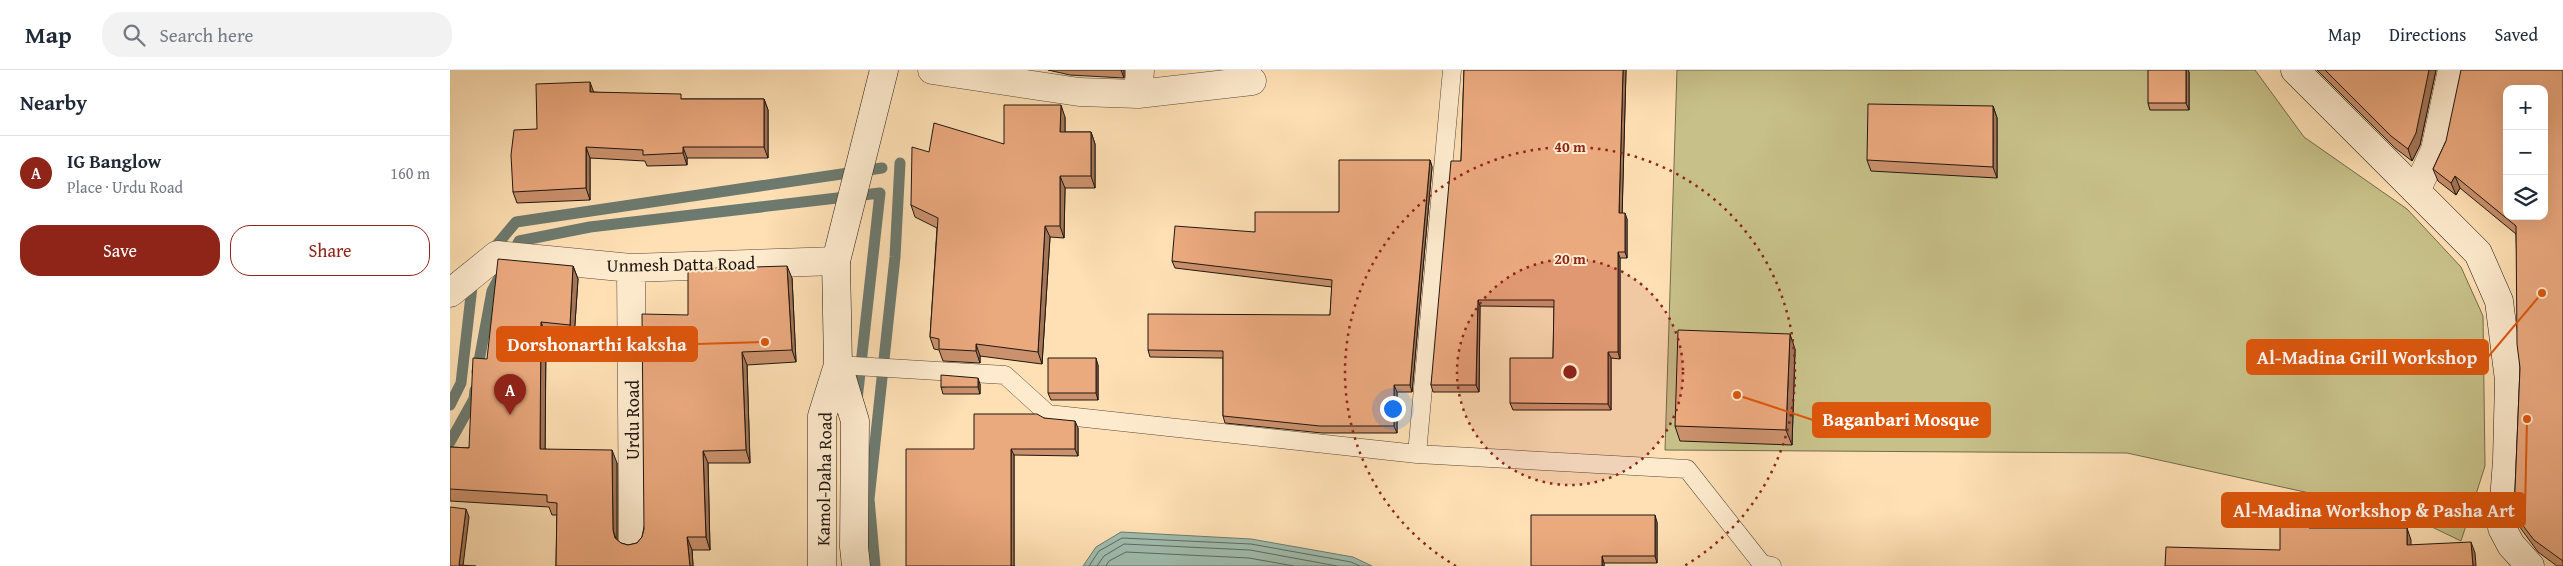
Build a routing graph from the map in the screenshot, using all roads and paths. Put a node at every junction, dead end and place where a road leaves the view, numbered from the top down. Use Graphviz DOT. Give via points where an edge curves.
graph roads {
  1 [pos="884,70"];
  2 [pos="932,70"];
  3 [pos="1452,70"];
  4 [pos="2295,70"];
  5 [pos="2452,70"];
  6 [pos="1252,81"];
  7 [pos="1139,82"];
  8 [pos="2416,191"];
  9 [pos="836,261"];
  10 [pos="631,268"];
  11 [pos="450,293"];
  12 [pos="838,365"];
  13 [pos="1417,454"];
  14 [pos="633,542"];
  15 [pos="822,566"];
  16 [pos="856,566"];
  17 [pos="1772,566"];
  18 [pos="2530,566"];
  1 -- 9 [label="street"];
  2 -- 7 [label="street" via="1079,92"];
  3 -- 13 [label="lane"];
  4 -- 8 [label="street"];
  5 -- 8 [label="street" via="2435,150"];
  6 -- 7 [label="street"];
  8 -- 18 [label="street" via="2478,252 2499,300 2509,380 2502,528 2511,545"];
  9 -- 10 [label="street, Unmesh Datta Road"];
  9 -- 12 [label="street"];
  10 -- 11 [label="street, Unmesh Datta Road" via="497,255"];
  10 -- 14 [label="street, Urdu Road"];
  12 -- 13 [label="lane" via="1005,375 1048,414"];
  12 -- 15 [label="street, Kamol-Daha Road" via="822,416"];
  12 -- 16 [label="street" via="855,422"];
  13 -- 17 [label="lane" via="1687,469 1762,564"];
}
